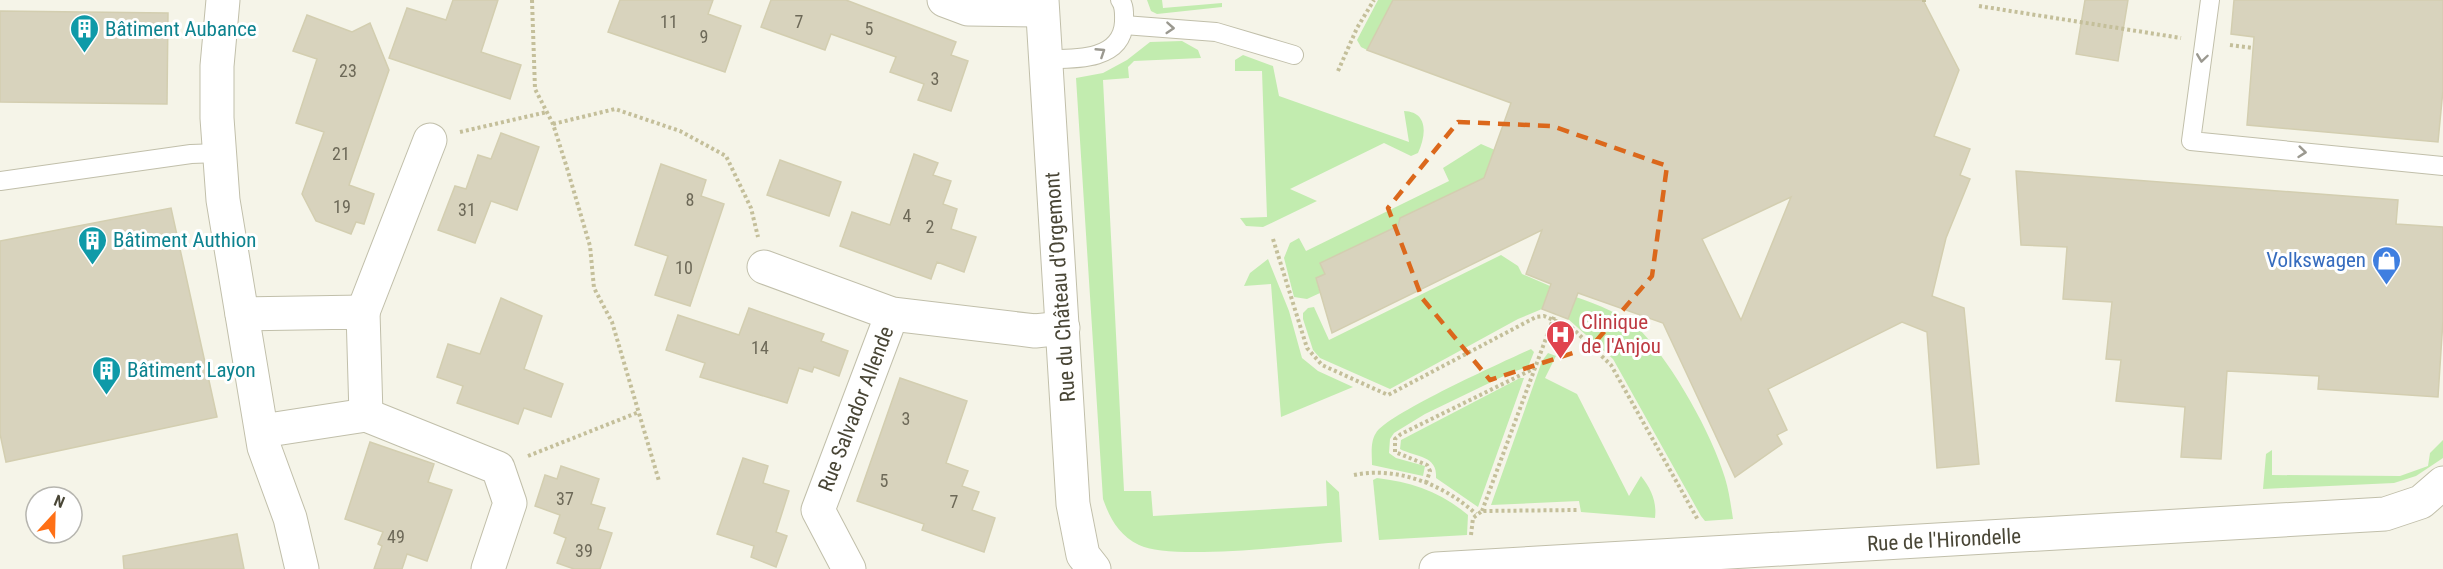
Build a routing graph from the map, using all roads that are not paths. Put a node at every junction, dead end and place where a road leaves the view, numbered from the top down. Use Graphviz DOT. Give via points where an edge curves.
graph roads {
  1 [pos="223,0"];
  2 [pos="944,0"];
  3 [pos="1120,0"];
  4 [pos="2210,0"];
  5 [pos="1041,5"];
  6 [pos="1124,25"];
  7 [pos="1294,55"];
  8 [pos="1044,59"];
  9 [pos="430,140"];
  10 [pos="219,153"];
  11 [pos="2443,166"];
  12 [pos="0,181"];
  13 [pos="764,267"];
  14 [pos="363,312"];
  15 [pos="242,314"];
  16 [pos="892,314"];
  17 [pos="1063,328"];
  18 [pos="366,415"];
  19 [pos="261,431"];
  20 [pos="2443,483"];
  21 [pos="302,569"];
  22 [pos="488,569"];
  23 [pos="849,569"];
  24 [pos="1094,569"];
  25 [pos="1436,569"];
  1 -- 10 [label="street" via="217,66"];
  2 -- 5 [label="street" via="968,9"];
  3 -- 6 [label="lane"];
  4 -- 11 [label="lane, one-way" via="2191,141"];
  5 -- 8 [label="street, Rue du Château d'Orgemont"];
  6 -- 7 [label="lane, one-way" via="1216,32"];
  8 -- 6 [label="lane, one-way" via="1093,58 1118,41"];
  8 -- 17 [label="street, Rue du Château d'Orgemont"];
  9 -- 14 [label="street"];
  10 -- 12 [label="lane"];
  10 -- 15 [label="street"];
  13 -- 16 [label="street, Rue Salvador Allende"];
  14 -- 15 [label="street"];
  14 -- 18 [label="street"];
  15 -- 19 [label="street"];
  16 -- 17 [label="street, Rue Salvador Allende" via="1035,331"];
  16 -- 23 [label="street, Rue Salvador Allende" via="818,510"];
  17 -- 24 [label="street, Rue du Château d'Orgemont" via="1073,504 1083,555"];
  18 -- 19 [label="street"];
  18 -- 22 [label="street" via="498,468 510,503"];
  19 -- 21 [label="street" via="290,518"];
  20 -- 25 [label="street, Rue de l'Hirondelle" via="2421,502 2385,514"];
}
